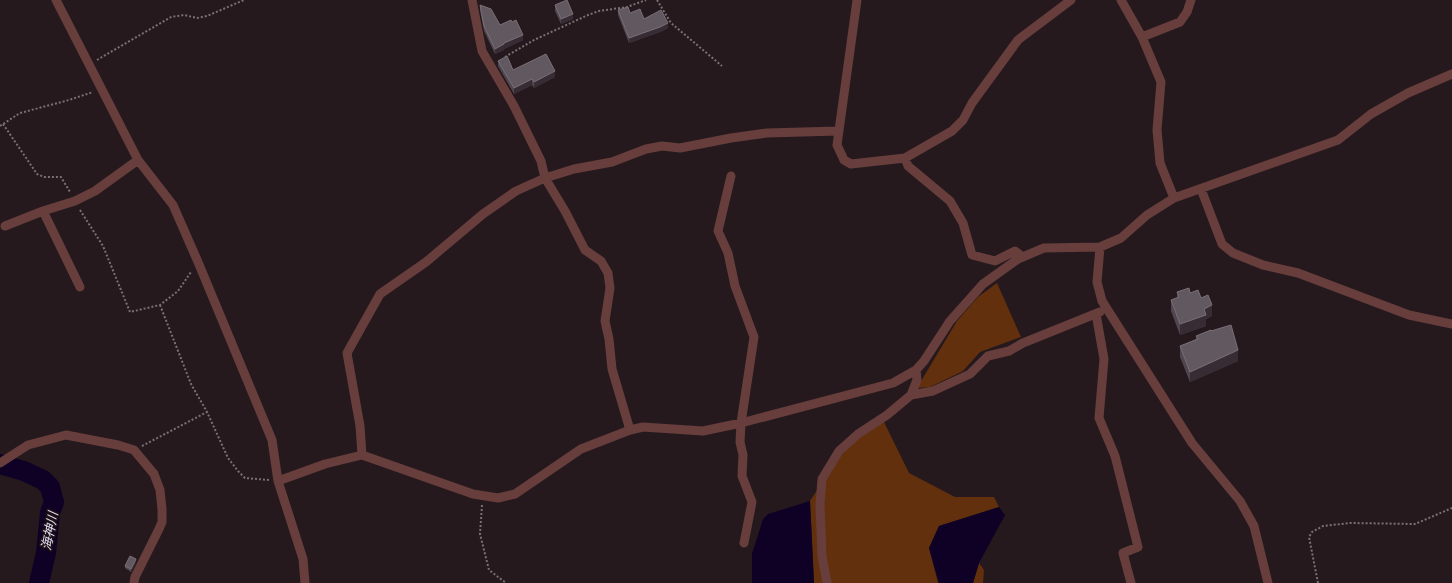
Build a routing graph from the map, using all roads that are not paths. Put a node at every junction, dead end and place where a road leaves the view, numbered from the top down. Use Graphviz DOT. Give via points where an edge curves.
graph roads {
  1 [pos="56,0"];
  2 [pos="472,0"];
  3 [pos="857,0"];
  4 [pos="1071,0"];
  5 [pos="1121,0"];
  6 [pos="1191,0"];
  7 [pos="1142,37"];
  8 [pos="1452,74"];
  9 [pos="838,131"];
  10 [pos="905,158"];
  11 [pos="138,160"];
  12 [pos="731,176"];
  13 [pos="545,178"];
  14 [pos="1201,189"];
  15 [pos="1174,198"];
  16 [pos="43,211"];
  17 [pos="5,226"];
  18 [pos="1100,246"];
  19 [pos="1023,257"];
  20 [pos="80,287"];
  21 [pos="1106,308"];
  22 [pos="1096,314"];
  23 [pos="1452,324"];
  24 [pos="916,370"];
  25 [pos="911,395"];
  26 [pos="741,424"];
  27 [pos="630,430"];
  28 [pos="362,455"];
  29 [pos="0,463"];
  30 [pos="278,481"];
  31 [pos="744,543"];
  32 [pos="134,583"];
  33 [pos="305,583"];
  34 [pos="827,583"];
  35 [pos="1131,583"];
  36 [pos="1268,583"];
  1 -- 11 [label="street"];
  2 -- 13 [label="street" via="482,51 514,106 541,161"];
  3 -- 9 [label="street"];
  4 -- 10 [label="street" via="1018,40 972,103 963,120 952,131"];
  5 -- 7 [label="street"];
  6 -- 7 [label="street" via="1180,22"];
  7 -- 15 [label="street" via="1161,82 1156,130 1160,163"];
  8 -- 14 [label="street" via="1408,93 1371,114 1338,140"];
  9 -- 10 [label="street" via="837,145 844,160 850,164"];
  9 -- 13 [label="street" via="767,133 680,148 662,146 646,149 612,162 574,169"];
  10 -- 19 [label="street" via="908,166 950,201 963,223 972,255 995,261 1015,251"];
  11 -- 16 [label="street" via="96,191"];
  11 -- 30 [label="street" via="173,205 198,262 272,440"];
  12 -- 26 [label="street" via="718,231 728,253 735,286 754,337"];
  13 -- 27 [label="street" via="585,250 601,261 608,273 610,288 605,321 610,339 612,370"];
  13 -- 28 [label="street" via="516,191 483,214 426,262 380,294 347,353 360,426"];
  14 -- 15 [label="street"];
  14 -- 23 [label="street" via="1222,244 1233,253 1263,265 1298,273 1409,315"];
  15 -- 18 [label="street" via="1147,215 1122,238"];
  16 -- 17 [label="street"];
  16 -- 20 [label="street"];
  18 -- 19 [label="street" via="1044,248"];
  18 -- 21 [label="street" via="1097,282"];
  19 -- 24 [label="street" via="983,284 950,321"];
  21 -- 22 [label="street"];
  21 -- 36 [label="street" via="1192,443 1254,526"];
  22 -- 25 [label="street" via="1023,343 1010,351 988,356 970,374 933,391"];
  22 -- 35 [label="street" via="1104,358 1099,418 1115,456 1138,547 1123,554"];
  24 -- 25 [label="street" via="917,380"];
  24 -- 26 [label="street" via="893,383"];
  25 -- 34 [label="street" via="839,451 822,479 822,556"];
  26 -- 27 [label="street" via="703,432 643,427"];
  26 -- 31 [label="street" via="742,476 752,502"];
  27 -- 28 [label="street" via="581,449 515,494 498,498 473,494"];
  28 -- 30 [label="street" via="325,464"];
  29 -- 32 [label="street" via="28,444 66,435 118,444 134,450 154,474 160,490 162,509 160,529"];
  30 -- 33 [label="street" via="303,560"];
}
